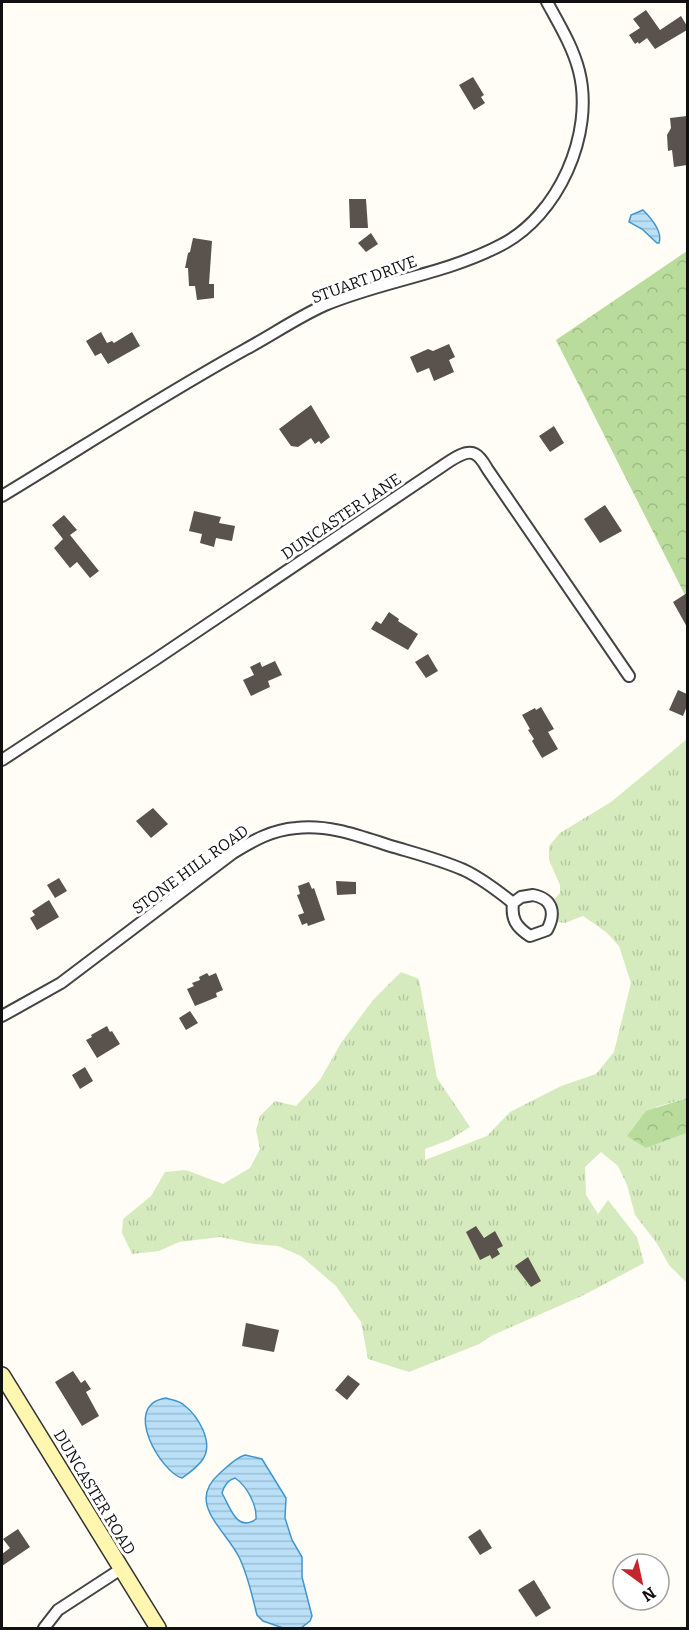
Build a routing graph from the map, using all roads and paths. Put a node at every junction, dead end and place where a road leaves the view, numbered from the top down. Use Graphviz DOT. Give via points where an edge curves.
graph roads {
  1 [pos="547,2"];
  2 [pos="2,496"];
  3 [pos="629,676"];
  4 [pos="2,760"];
  5 [pos="513,903"];
  6 [pos="2,1016"];
  7 [pos="2,1375"];
  8 [pos="121,1569"];
  9 [pos="44,1629"];
  10 [pos="158,1629"];
  1 -- 2 [label="street, STUART DRIVE" via="579,72 584,115 577,145 557,193 535,219 502,245 325,305 207,371"];
  3 -- 4 [label="street, DUNCASTER LANE" via="488,470 471,452 438,469"];
  5 -- 6 [label="street, STONE HILL ROAD" via="464,870 443,861 354,835 324,827 270,833 233,853 61,983"];
  7 -- 8 [label="street, DUNCASTER ROAD"];
  8 -- 9 [label="street" via="58,1610"];
  8 -- 10 [label="street, DUNCASTER ROAD"];
}
